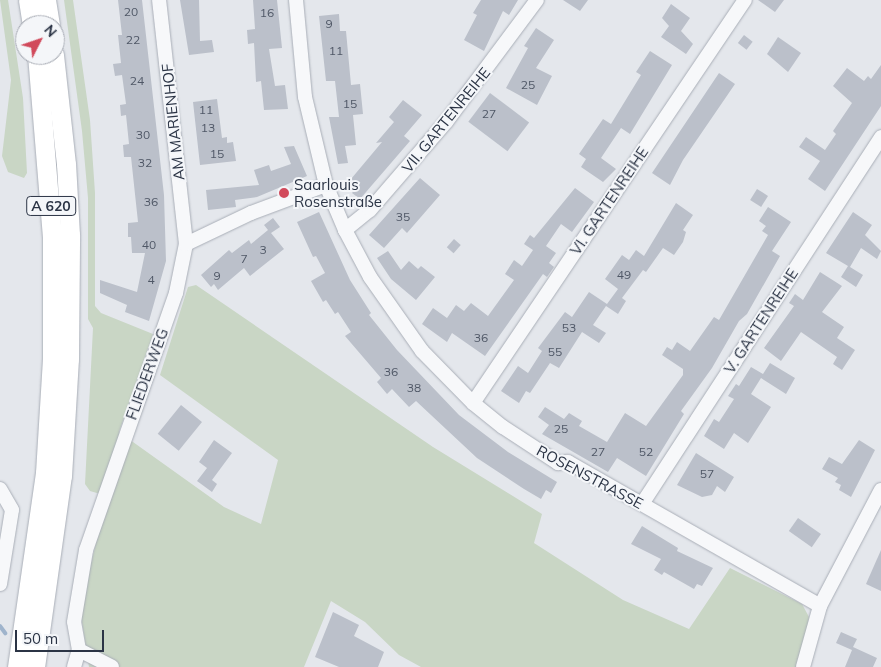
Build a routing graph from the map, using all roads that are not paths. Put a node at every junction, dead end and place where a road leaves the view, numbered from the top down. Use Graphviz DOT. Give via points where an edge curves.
graph roads {
  1 [pos="28,0"];
  2 [pos="47,0"];
  3 [pos="160,0"];
  4 [pos="296,0"];
  5 [pos="537,0"];
  6 [pos="745,0"];
  7 [pos="30,15"];
  8 [pos="49,15"];
  9 [pos="38,65"];
  10 [pos="55,65"];
  11 [pos="881,137"];
  12 [pos="326,185"];
  13 [pos="345,230"];
  14 [pos="186,244"];
  15 [pos="473,403"];
  16 [pos="0,489"];
  17 [pos="881,490"];
  18 [pos="642,504"];
  19 [pos="0,584"];
  20 [pos="820,606"];
  21 [pos="79,650"];
  22 [pos="17,667"];
  23 [pos="35,667"];
  24 [pos="74,667"];
  25 [pos="112,667"];
  26 [pos="803,667"];
  1 -- 7 [label="highway"];
  2 -- 8 [label="highway"];
  3 -- 14 [label="street, AM MARIENHOF"];
  4 -- 12 [label="street, ROSENSTRASSE" via="305,97"];
  5 -- 13 [label="street, VII. GARTENREIHE" via="446,122 370,210"];
  6 -- 15 [label="street, VI. GARTENREIHE"];
  9 -- 22 [label="highway, A 620" via="52,237 52,358 44,473"];
  10 -- 23 [label="highway, A 620" via="69,226 69,359 62,476"];
  11 -- 18 [label="street, V. GARTENREIHE"];
  12 -- 13 [label="street, ROSENSTRASSE"];
  12 -- 14 [label="street" via="251,213"];
  13 -- 15 [label="street, ROSENSTRASSE" via="390,309 422,351"];
  14 -- 21 [label="street, FLIEDERWEG" via="176,293 86,550 74,622"];
  15 -- 18 [label="street, ROSENSTRASSE" via="503,428 558,463 568,462"];
  16 -- 19 [label="street" via="12,510"];
  17 -- 20 [label="street"];
  18 -- 20 [label="street, ROSENSTRASSE"];
  20 -- 26 [label="street"];
  21 -- 24 [label="street"];
  21 -- 25 [label="street"];
}
